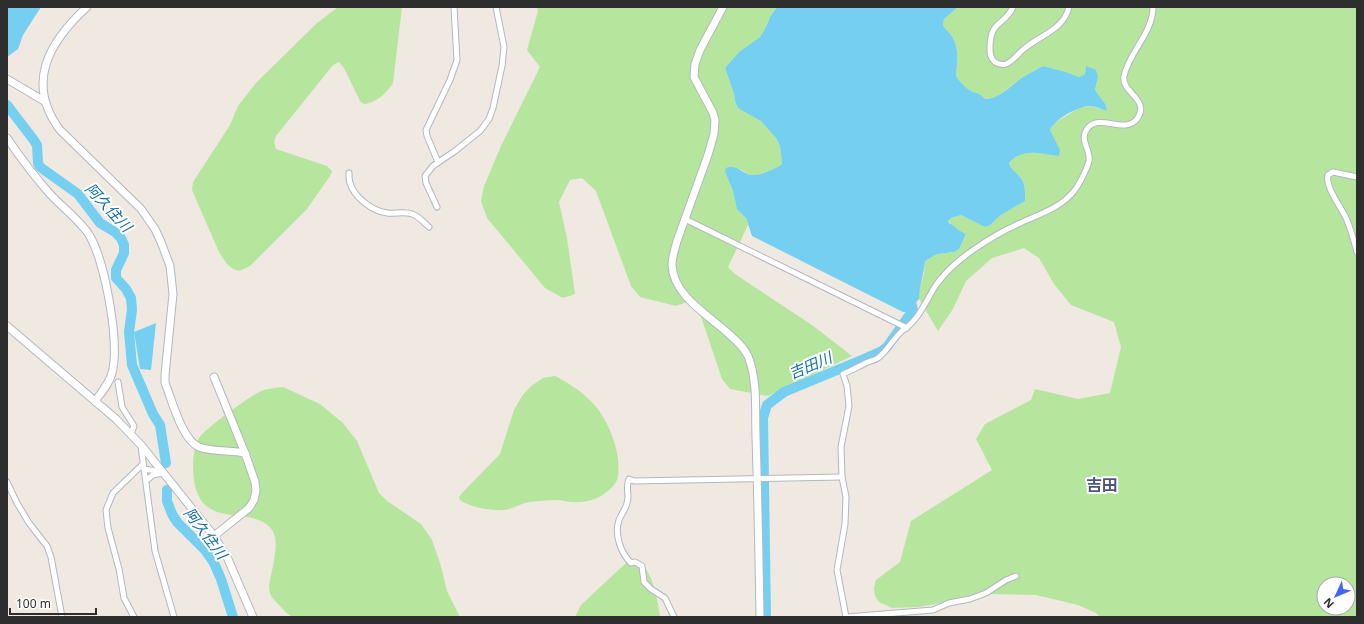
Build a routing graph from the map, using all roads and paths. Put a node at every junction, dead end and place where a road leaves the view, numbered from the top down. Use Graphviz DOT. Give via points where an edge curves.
graph roads {
  1 [pos="87,7"];
  2 [pos="454,7"];
  3 [pos="496,7"];
  4 [pos="723,7"];
  5 [pos="1013,7"];
  6 [pos="1069,7"];
  7 [pos="1153,7"];
  8 [pos="7,79"];
  9 [pos="44,100"];
  10 [pos="7,138"];
  11 [pos="438,162"];
  12 [pos="349,173"];
  13 [pos="1357,177"];
  14 [pos="437,207"];
  15 [pos="685,219"];
  16 [pos="429,227"];
  17 [pos="1357,252"];
  18 [pos="7,326"];
  19 [pos="907,328"];
  20 [pos="214,377"];
  21 [pos="118,382"];
  22 [pos="95,401"];
  23 [pos="131,434"];
  24 [pos="141,445"];
  25 [pos="245,453"];
  26 [pos="144,467"];
  27 [pos="164,472"];
  28 [pos="842,477"];
  29 [pos="147,480"];
  30 [pos="758,480"];
  31 [pos="7,482"];
  32 [pos="214,536"];
  33 [pos="1016,576"];
  34 [pos="62,617"];
  35 [pos="134,617"];
  36 [pos="174,617"];
  37 [pos="254,617"];
  38 [pos="674,617"];
  39 [pos="760,617"];
  40 [pos="846,617"];
  1 -- 9 [label="street" via="67,29 49,55 43,83"];
  2 -- 11 [label="street" via="457,60 426,130"];
  3 -- 11 [label="street" via="504,48 493,108 480,131"];
  4 -- 15 [label="street" via="695,64 694,77 713,113 715,127 713,142"];
  5 -- 6 [label="street" via="993,30 990,39 992,59 1002,65 1009,63 1024,48 1056,27"];
  7 -- 19 [label="street" via="1149,24 1124,79 1126,87 1140,104 1134,122 1124,126 1097,123 1089,126 1084,139 1089,161 1075,190 1058,205 975,248 953,266 937,284 915,320"];
  8 -- 9 [label="street"];
  9 -- 25 [label="street" via="60,130 141,210 161,242 170,266 173,294 165,383 184,431 192,443 199,447"];
  10 -- 22 [label="street" via="37,179 81,225 99,255 115,349 109,382"];
  11 -- 14 [label="street" via="425,176"];
  12 -- 16 [label="street" via="355,192 368,206 388,214 411,213"];
  13 -- 17 [label="street" via="1333,172 1327,179 1347,220"];
  15 -- 19 [label="street"];
  15 -- 30 [label="street" via="674,253 674,278 683,294 737,341 747,355 754,376"];
  18 -- 22 [label="street"];
  19 -- 28 [label="street" via="878,359 843,374 847,386 848,406 841,447"];
  20 -- 25 [label="street"];
  21 -- 23 [label="street" via="122,407 134,426"];
  22 -- 23 [label="street"];
  23 -- 24 [label="street"];
  24 -- 26 [label="street"];
  24 -- 27 [label="street"];
  25 -- 32 [label="street" via="255,482 254,500 249,508"];
  26 -- 27 [label="street"];
  26 -- 29 [label="street"];
  26 -- 35 [label="street" via="113,493 106,510 124,598"];
  27 -- 29 [label="street"];
  27 -- 32 [label="street"];
  28 -- 30 [label="street"];
  28 -- 40 [label="street" via="846,497 845,524 836,570"];
  29 -- 36 [label="street" via="155,551"];
  30 -- 38 [label="street" via="634,482 629,479 627,504 618,523 619,544 631,563 635,562 642,566 644,582 665,598"];
  30 -- 39 [label="street"];
  31 -- 34 [label="street" via="29,524 47,546"];
  32 -- 37 [label="street" via="227,557"];
  33 -- 40 [label="street" via="986,593 933,610"];
}
